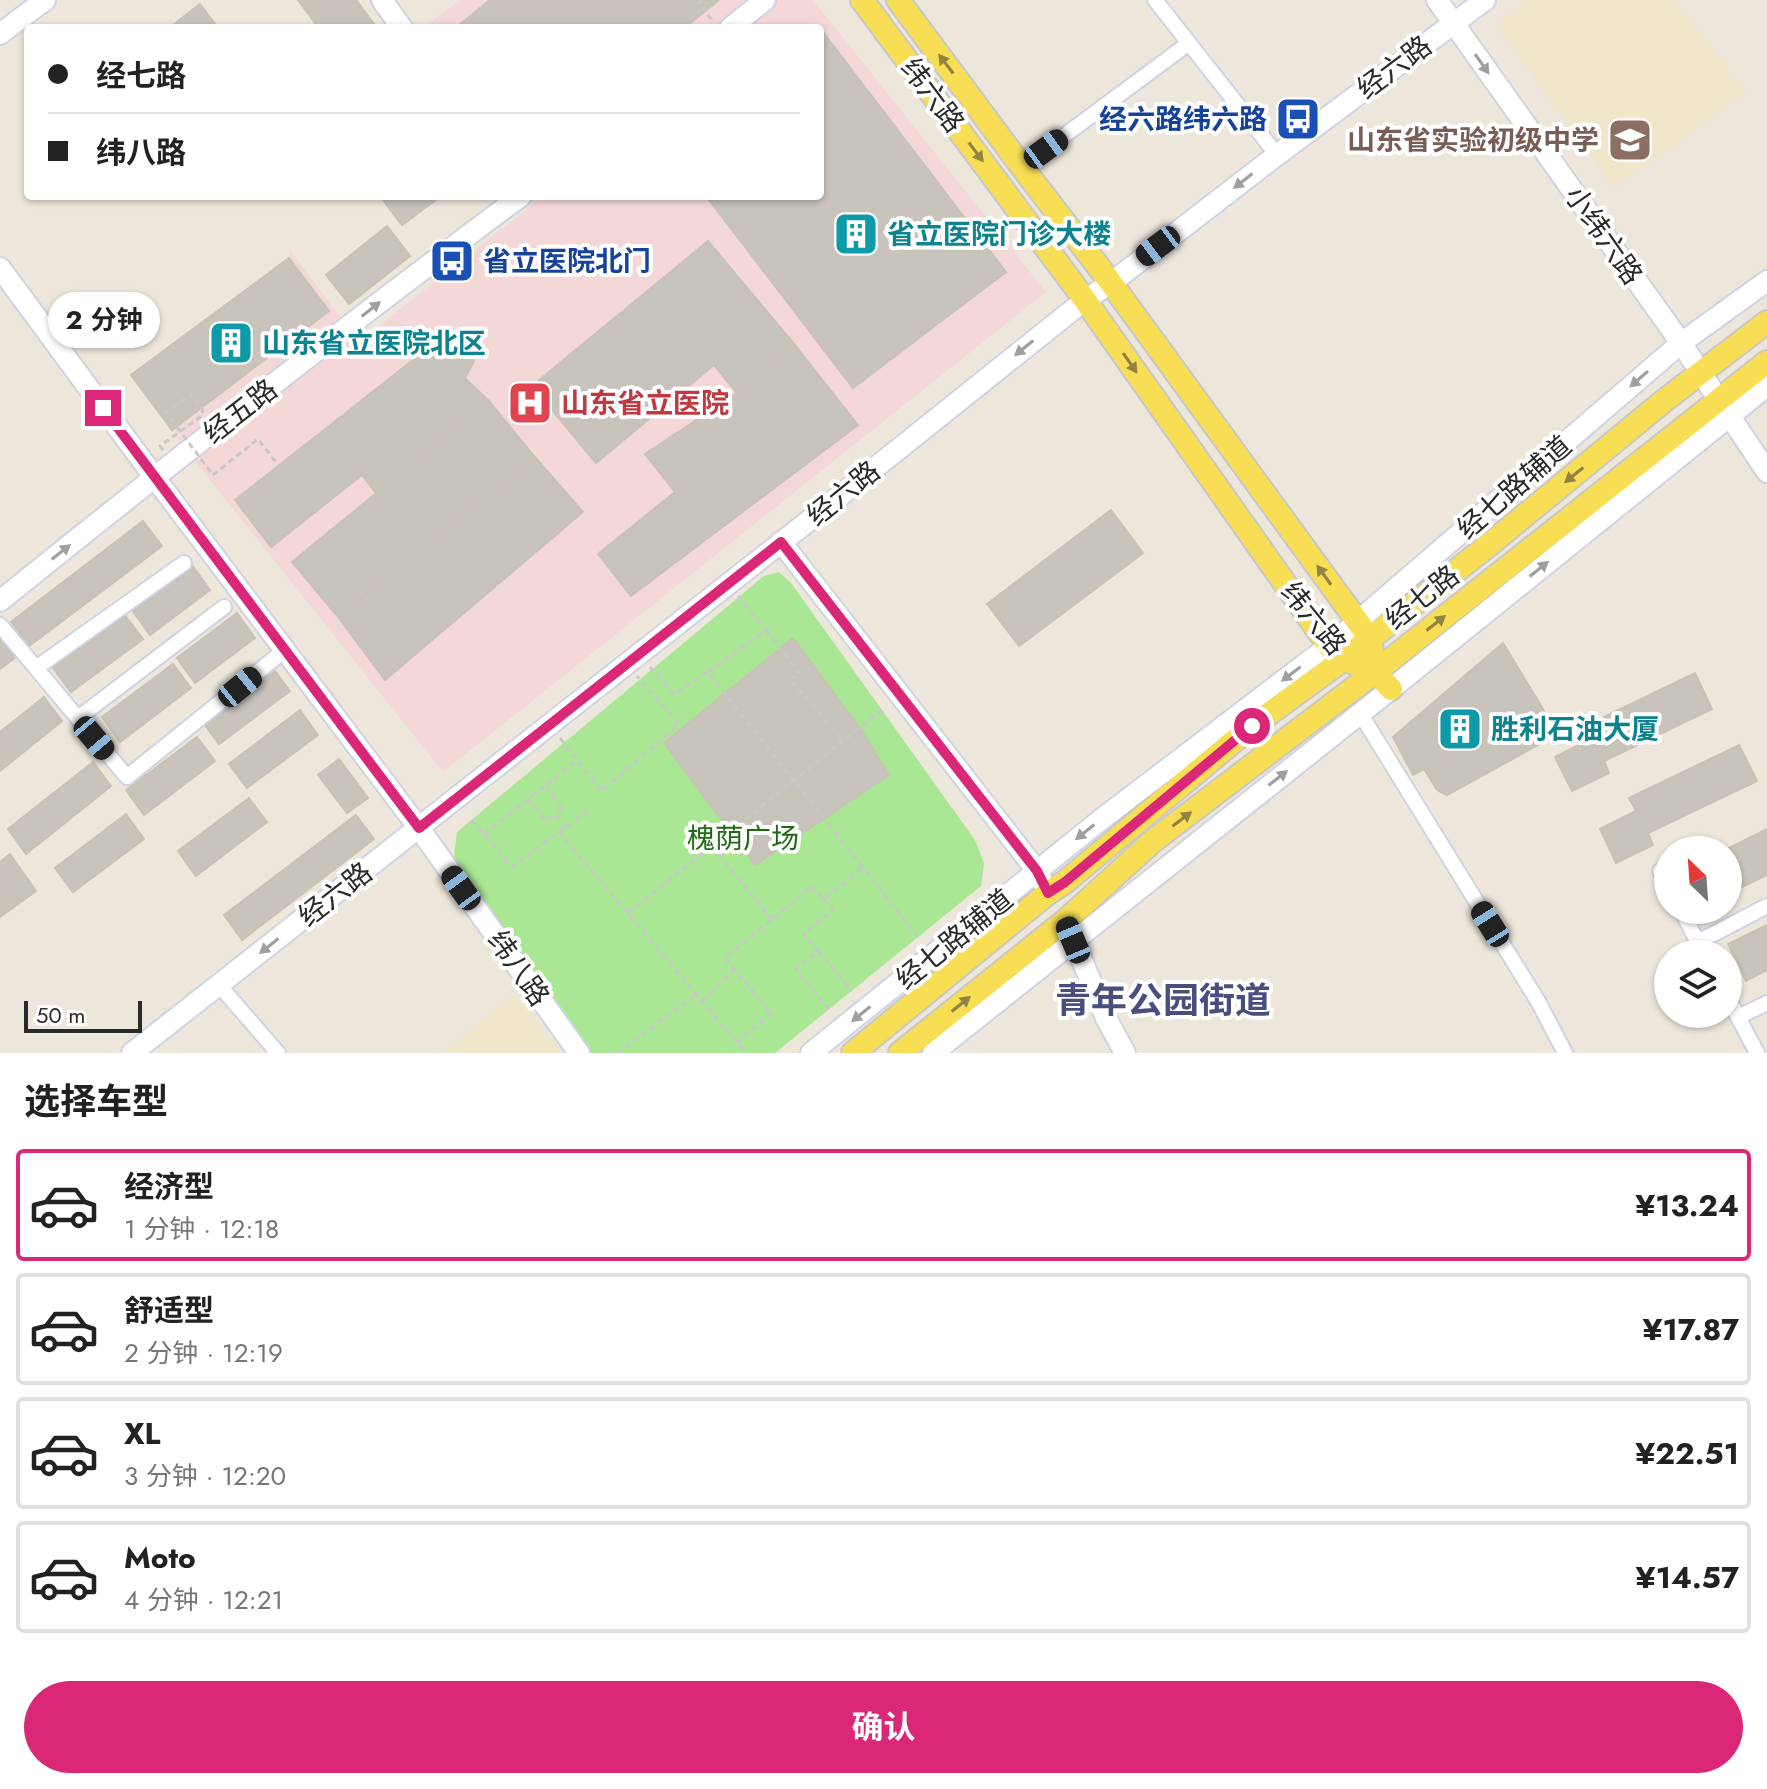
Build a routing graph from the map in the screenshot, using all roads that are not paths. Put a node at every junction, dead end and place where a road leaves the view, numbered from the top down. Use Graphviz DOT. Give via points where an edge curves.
graph roads {
  1 [pos="45,0"];
  2 [pos="382,0"];
  3 [pos="765,0"];
  4 [pos="862,0"];
  5 [pos="898,0"];
  6 [pos="1155,0"];
  7 [pos="1437,0"];
  8 [pos="1485,0"];
  9 [pos="1453,23"];
  10 [pos="399,24"];
  11 [pos="735,24"];
  12 [pos="0,34"];
  13 [pos="1189,43"];
  14 [pos="1277,155"];
  15 [pos="1022,167"];
  16 [pos="516,200"];
  17 [pos="0,268"];
  18 [pos="1767,281"];
  19 [pos="1111,283"];
  20 [pos="1085,300"];
  21 [pos="1767,322"];
  22 [pos="1681,343"];
  23 [pos="1767,362"];
  24 [pos="1701,372"];
  25 [pos="1767,386"];
  26 [pos="1724,407"];
  27 [pos="1767,472"];
  28 [pos="155,478"];
  29 [pos="781,542"];
  30 [pos="184,563"];
  31 [pos="0,601"];
  32 [pos="224,607"];
  33 [pos="0,625"];
  34 [pos="1364,630"];
  35 [pos="285,650"];
  36 [pos="1337,652"];
  37 [pos="36,668"];
  38 [pos="1375,672"];
  39 [pos="1391,689"];
  40 [pos="1360,713"];
  41 [pos="78,718"];
  42 [pos="419,828"];
  43 [pos="1037,871"];
  44 [pos="1048,893"];
  45 [pos="1767,906"];
  46 [pos="1069,930"];
  47 [pos="1714,940"];
  48 [pos="219,985"];
  49 [pos="1767,1003"];
  50 [pos="1742,1015"];
  51 [pos="1742,1025"];
  52 [pos="132,1053"];
  53 [pos="278,1053"];
  54 [pos="579,1053"];
  55 [pos="811,1053"];
  56 [pos="853,1053"];
  57 [pos="900,1053"];
  58 [pos="933,1053"];
  59 [pos="1125,1053"];
  60 [pos="1565,1053"];
  61 [pos="1757,1053"];
  1 -- 12 [label="street"];
  2 -- 10 [label="street"];
  3 -- 11 [label="street"];
  4 -- 20 [label="main road, 纬六路, one-way"];
  15 -- 5 [label="main road, 纬六路, one-way"];
  6 -- 13 [label="street"];
  7 -- 9 [label="street, 小纬六路"];
  8 -- 9 [label="street, 经六路"];
  9 -- 14 [label="street, 经六路"];
  9 -- 22 [label="street, 小纬六路, one-way"];
  13 -- 14 [label="street"];
  13 -- 15 [label="street"];
  14 -- 19 [label="street, 经六路, one-way"];
  15 -- 19 [label="main road, 纬六路"];
  28 -- 16 [label="street, 经五路, one-way"];
  17 -- 28 [label="street, 纬八路"];
  18 -- 22 [label="street, 经七路辅道"];
  19 -- 20 [label="street, 经六路"];
  34 -- 19 [label="main road, 纬六路, one-way"];
  20 -- 29 [label="street, 经六路, one-way"];
  20 -- 36 [label="main road, 纬六路, one-way"];
  21 -- 24 [label="main road, 经七路"];
  22 -- 24 [label="street, 小纬六路"];
  22 -- 34 [label="street, 经七路辅道, one-way"];
  23 -- 26 [label="main road, 经七路"];
  24 -- 26 [label="street, 小纬六路"];
  24 -- 34 [label="main road, 经七路, one-way" via="1490,544"];
  25 -- 26 [label="street"];
  26 -- 27 [label="street, 小纬六路"];
  38 -- 26 [label="main road, 经七路, one-way"];
  39 -- 26 [label="street, one-way"];
  31 -- 28 [label="street, 经五路, one-way"];
  28 -- 35 [label="street, 纬八路"];
  29 -- 42 [label="street, 经六路"];
  29 -- 43 [label="street"];
  30 -- 37 [label="street"];
  32 -- 41 [label="street"];
  33 -- 37 [label="street"];
  34 -- 36 [label="main road, 经七路"];
  34 -- 38 [label="main road, 纬六路"];
  35 -- 41 [label="street" via="127,777"];
  35 -- 42 [label="street, 纬八路"];
  36 -- 38 [label="main road, 纬六路"];
  36 -- 43 [label="street, 经七路辅道, one-way"];
  36 -- 44 [label="main road, 经七路"];
  37 -- 41 [label="street"];
  38 -- 39 [label="main road"];
  46 -- 38 [label="main road, 经七路, one-way" via="1153,841"];
  39 -- 40 [label="street"];
  46 -- 40 [label="street, one-way"];
  40 -- 60 [label="street"];
  42 -- 48 [label="street, 经六路, one-way"];
  42 -- 54 [label="street, 纬八路"];
  43 -- 44 [label="street"];
  43 -- 55 [label="street, 经七路辅道, one-way"];
  44 -- 56 [label="main road, 经七路"];
  45 -- 47 [label="street"];
  57 -- 46 [label="main road, 经七路, one-way"];
  46 -- 58 [label="street"];
  46 -- 59 [label="street"];
  48 -- 52 [label="street, 经六路"];
  48 -- 53 [label="street"];
  49 -- 50 [label="street"];
  51 -- 61 [label="street"];
}
